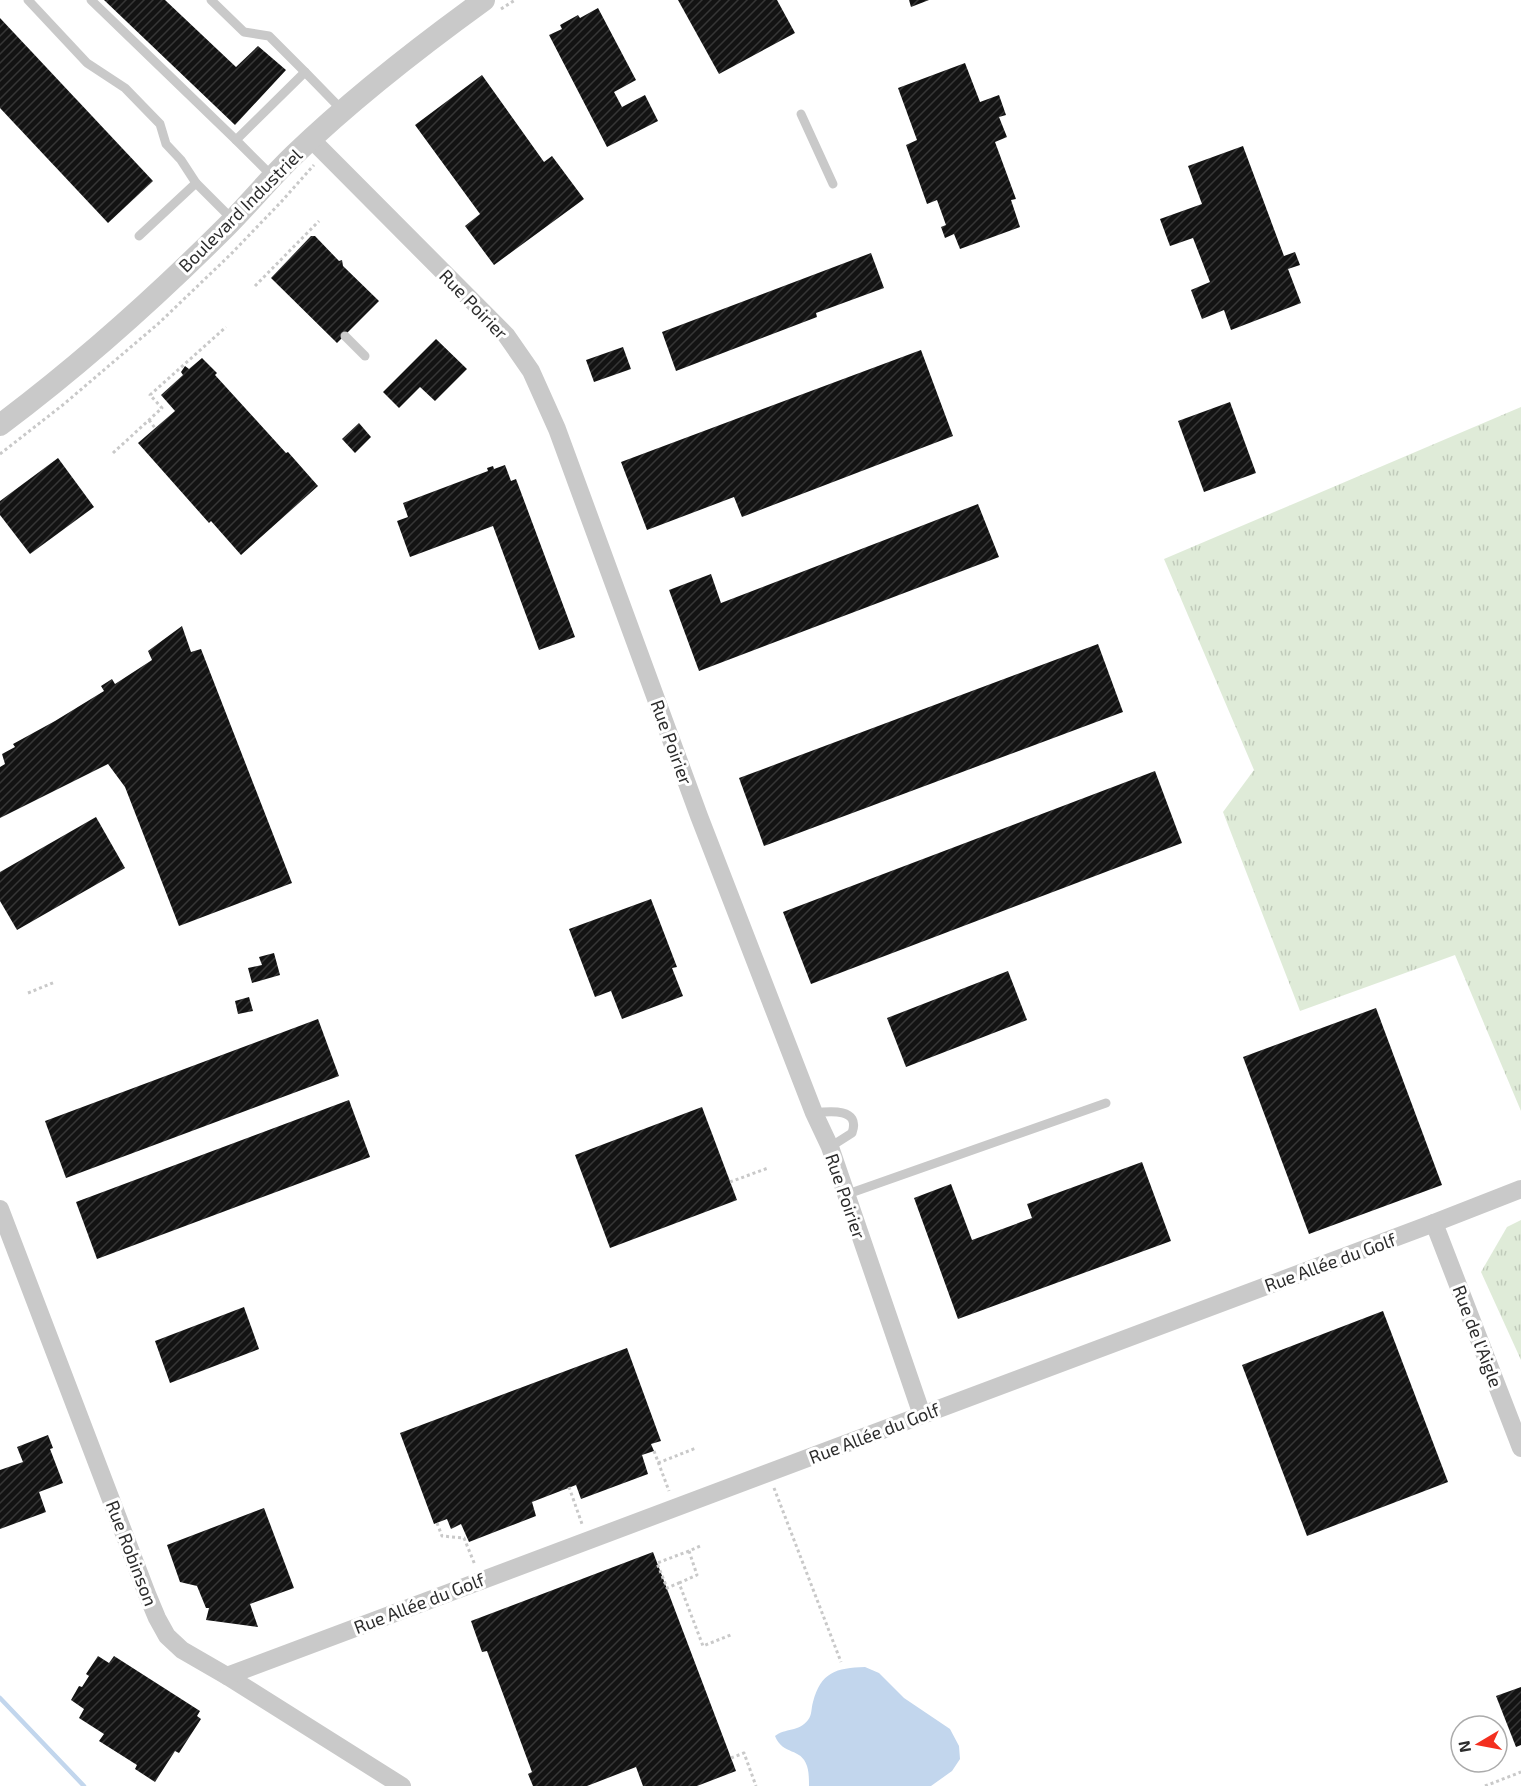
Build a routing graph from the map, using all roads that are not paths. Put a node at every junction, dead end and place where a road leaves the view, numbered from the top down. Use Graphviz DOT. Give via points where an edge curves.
graph roads {
  1 [pos="28,0"];
  2 [pos="91,0"];
  3 [pos="211,0"];
  4 [pos="484,0"];
  5 [pos="305,72"];
  6 [pos="343,111"];
  7 [pos="801,114"];
  8 [pos="236,140"];
  9 [pos="311,140"];
  10 [pos="273,177"];
  11 [pos="196,183"];
  12 [pos="833,184"];
  13 [pos="233,220"];
  14 [pos="139,236"];
  15 [pos="345,336"];
  16 [pos="365,356"];
  17 [pos="0,425"];
  18 [pos="1106,1103"];
  19 [pos="814,1113"];
  20 [pos="830,1147"];
  21 [pos="1521,1189"];
  22 [pos="845,1195"];
  23 [pos="0,1209"];
  24 [pos="1434,1223"];
  25 [pos="922,1414"];
  26 [pos="1521,1448"];
  27 [pos="228,1676"];
  28 [pos="402,1786"];
  1 -- 11 [label="lane" via="87,63 125,88 160,124 166,144"];
  2 -- 8 [label="lane"];
  3 -- 5 [label="lane" via="244,32 269,36"];
  4 -- 6 [label="street, Boulevard Industriel"];
  5 -- 6 [label="lane"];
  5 -- 8 [label="lane"];
  6 -- 9 [label="street, Boulevard Industriel"];
  7 -- 12 [label="lane"];
  8 -- 10 [label="lane"];
  9 -- 10 [label="street, Boulevard Industriel"];
  9 -- 19 [label="street, Rue Poirier" via="506,335 531,370 550,411 699,816"];
  10 -- 13 [label="street, Boulevard Industriel"];
  11 -- 13 [label="lane"];
  11 -- 14 [label="lane"];
  13 -- 17 [label="street, Boulevard Industriel" via="125,323"];
  15 -- 16 [label="lane"];
  18 -- 22 [label="lane"];
  19 -- 20 [label="street, Rue Poirier"];
  19 -- 20 [label="lane" via="836,1111 852,1118 852,1133"];
  20 -- 22 [label="street, Rue Poirier"];
  21 -- 24 [label="street, Rue Allée du Golf"];
  22 -- 25 [label="street, Rue Poirier"];
  23 -- 27 [label="street, Rue Robinson" via="157,1618 167,1636 182,1650"];
  24 -- 25 [label="street, Rue Allée du Golf"];
  24 -- 26 [label="street, Rue de l'Aigle"];
  25 -- 27 [label="street, Rue Allée du Golf"];
  27 -- 28 [label="street, Rue Robinson"];
}
